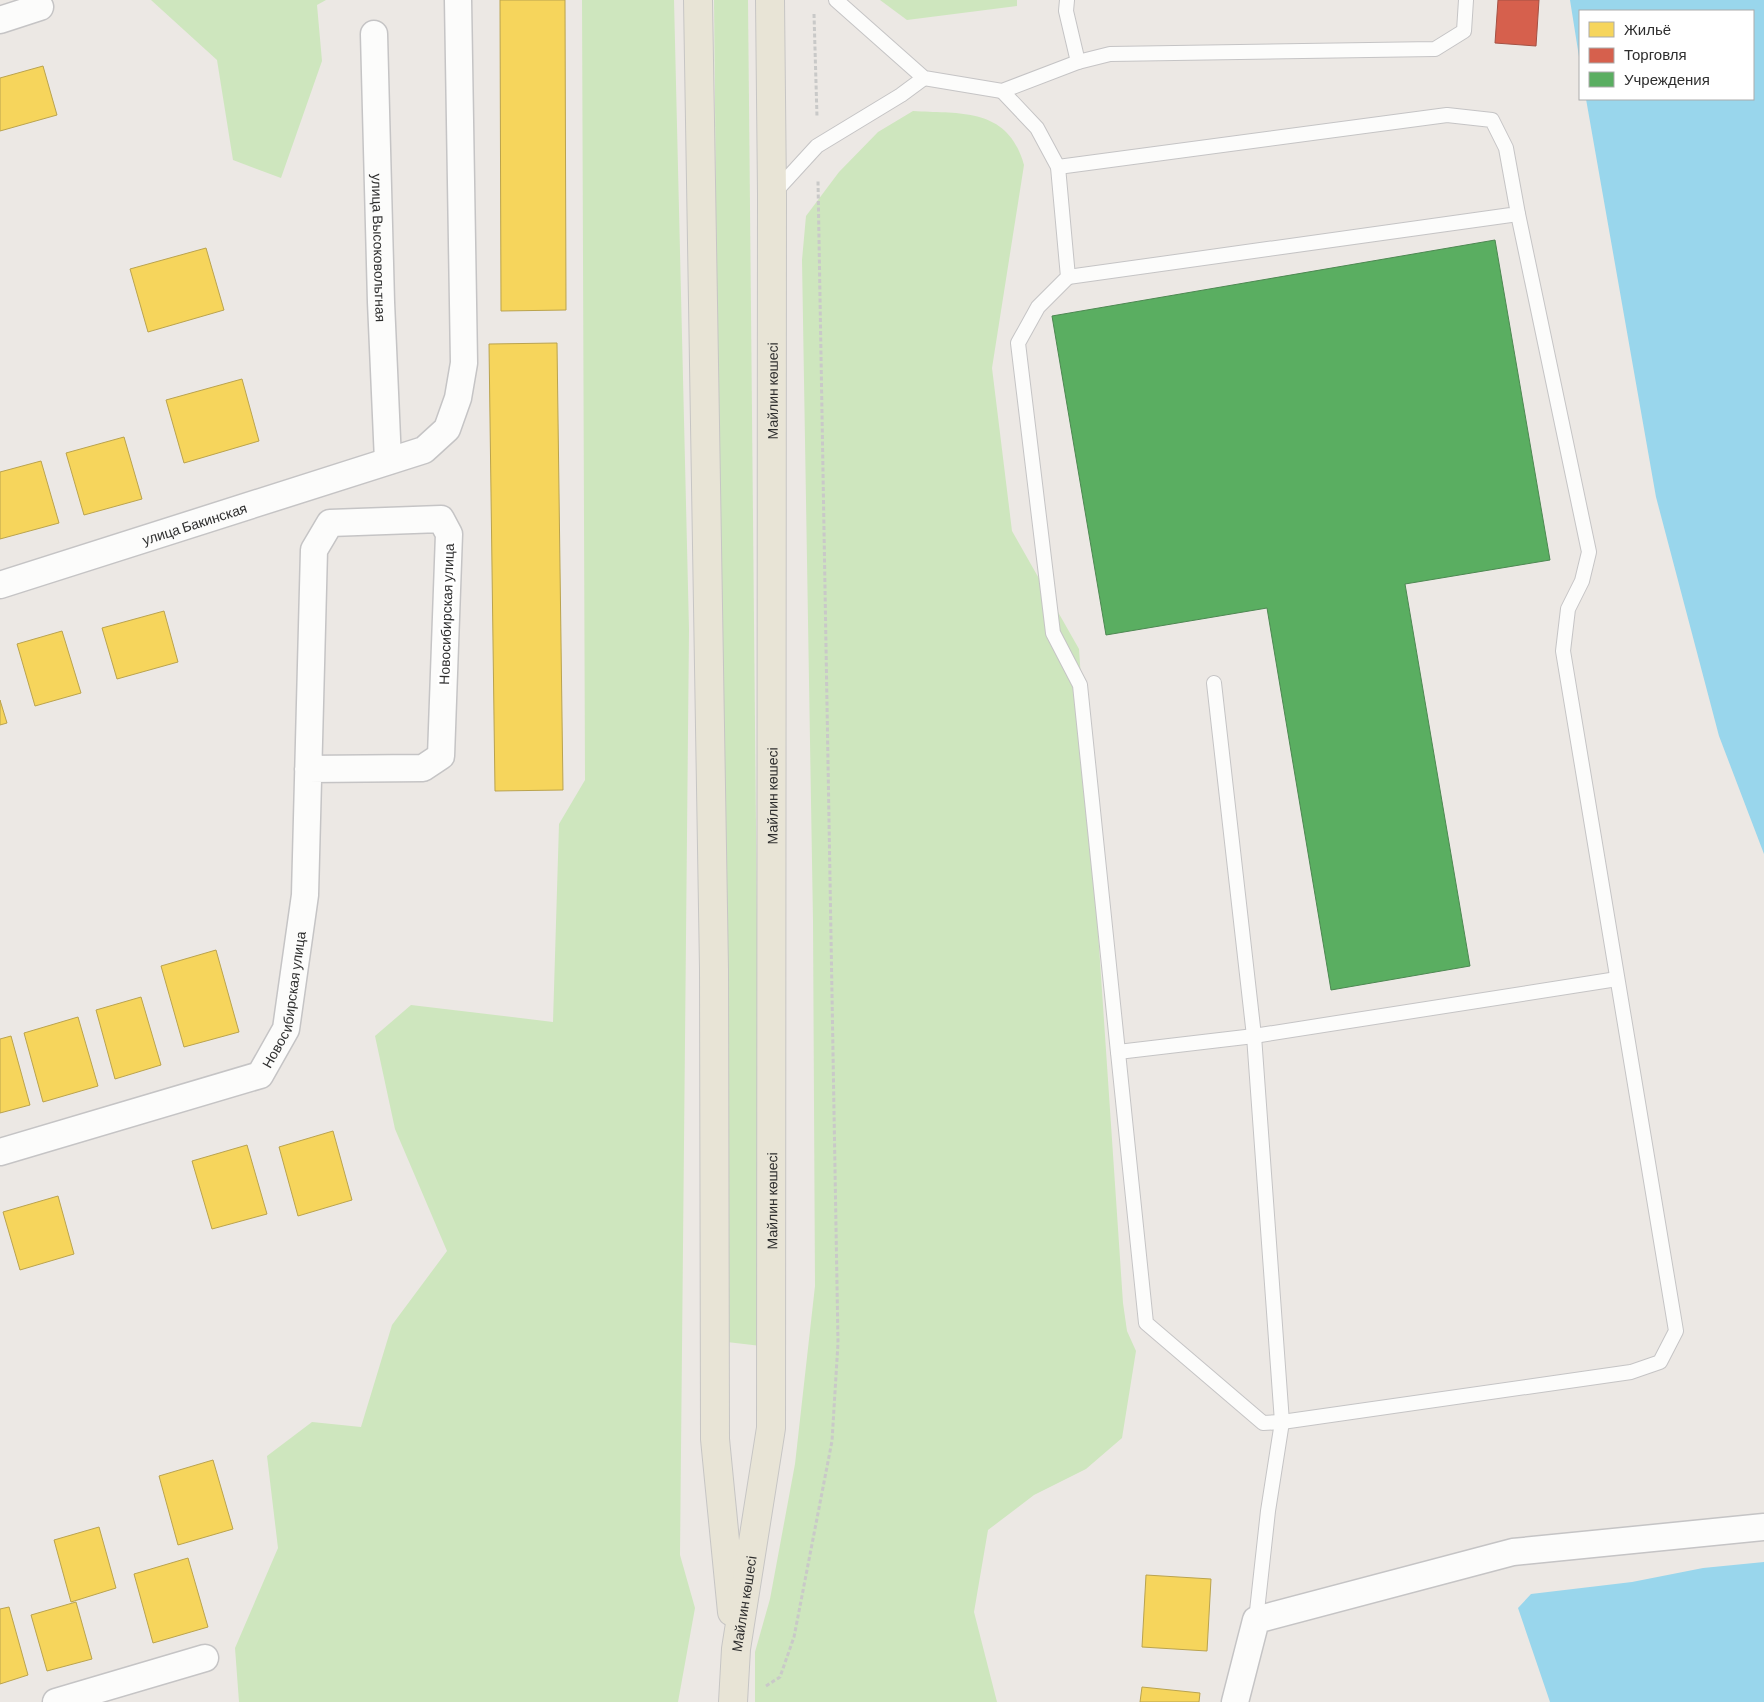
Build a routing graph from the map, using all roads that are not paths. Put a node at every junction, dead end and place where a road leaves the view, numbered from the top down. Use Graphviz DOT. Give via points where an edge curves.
graph roads {
  1 [pos="458,0"];
  2 [pos="698,0"];
  3 [pos="770,0"];
  4 [pos="836,0"];
  5 [pos="1068,0"];
  6 [pos="1466,0"];
  7 [pos="40,7"];
  8 [pos="0,20"];
  9 [pos="374,34"];
  10 [pos="1078,62"];
  11 [pos="924,78"];
  12 [pos="1002,91"];
  13 [pos="1058,167"];
  14 [pos="772,196"];
  15 [pos="1518,214"];
  16 [pos="1068,277"];
  17 [pos="388,461"];
  18 [pos="0,585"];
  19 [pos="1214,683"];
  20 [pos="308,769"];
  21 [pos="1617,979"];
  22 [pos="1254,1036"];
  23 [pos="1118,1052"];
  24 [pos="0,1152"];
  25 [pos="1282,1422"];
  26 [pos="1764,1527"];
  27 [pos="1256,1620"];
  28 [pos="736,1649"];
  29 [pos="205,1658"];
  30 [pos="734,1698"];
  31 [pos="56,1702"];
  32 [pos="1235,1702"];
  1 -- 17 [label="street, улица Бакинская" via="464,363 458,398 446,429 424,450"];
  2 -- 28 [label="main road, Майлин көшесі" via="714,979 715,1439"];
  3 -- 14 [label="main road, Майлин көшесі"];
  4 -- 11 [label="lane"];
  5 -- 10 [label="lane" via="1066,11"];
  6 -- 10 [label="lane" via="1464,31 1435,49 1110,54"];
  7 -- 8 [label="street"];
  9 -- 17 [label="street, улица Высоковольтная"];
  10 -- 12 [label="lane"];
  11 -- 12 [label="lane"];
  11 -- 14 [label="lane" via="817,146"];
  12 -- 13 [label="lane" via="1037,128"];
  13 -- 15 [label="lane" via="1447,115 1492,120 1506,148"];
  13 -- 16 [label="lane"];
  14 -- 28 [label="main road, Майлин көшесі" via="771,1428"];
  15 -- 16 [label="lane"];
  15 -- 21 [label="lane" via="1589,552 1582,582 1568,610 1563,651"];
  16 -- 23 [label="lane" via="1038,307 1018,343 1053,633 1080,686"];
  17 -- 18 [label="street, улица Бакинская"];
  19 -- 22 [label="lane"];
  20 -- 20 [label="street, Новосибирская улица" via="314,550 330,523 441,518 448,534 441,756 423,768"];
  20 -- 24 [label="street, Новосибирская улица" via="305,895 286,1029 260,1074"];
  21 -- 22 [label="lane"];
  21 -- 25 [label="lane" via="1676,1331 1660,1362 1631,1372"];
  22 -- 23 [label="lane"];
  22 -- 25 [label="lane"];
  23 -- 25 [label="lane" via="1146,1323 1263,1423"];
  25 -- 27 [label="lane"];
  26 -- 27 [label="street" via="1514,1552"];
  27 -- 32 [label="street"];
  28 -- 30 [label="main road"];
  29 -- 31 [label="street"];
}
